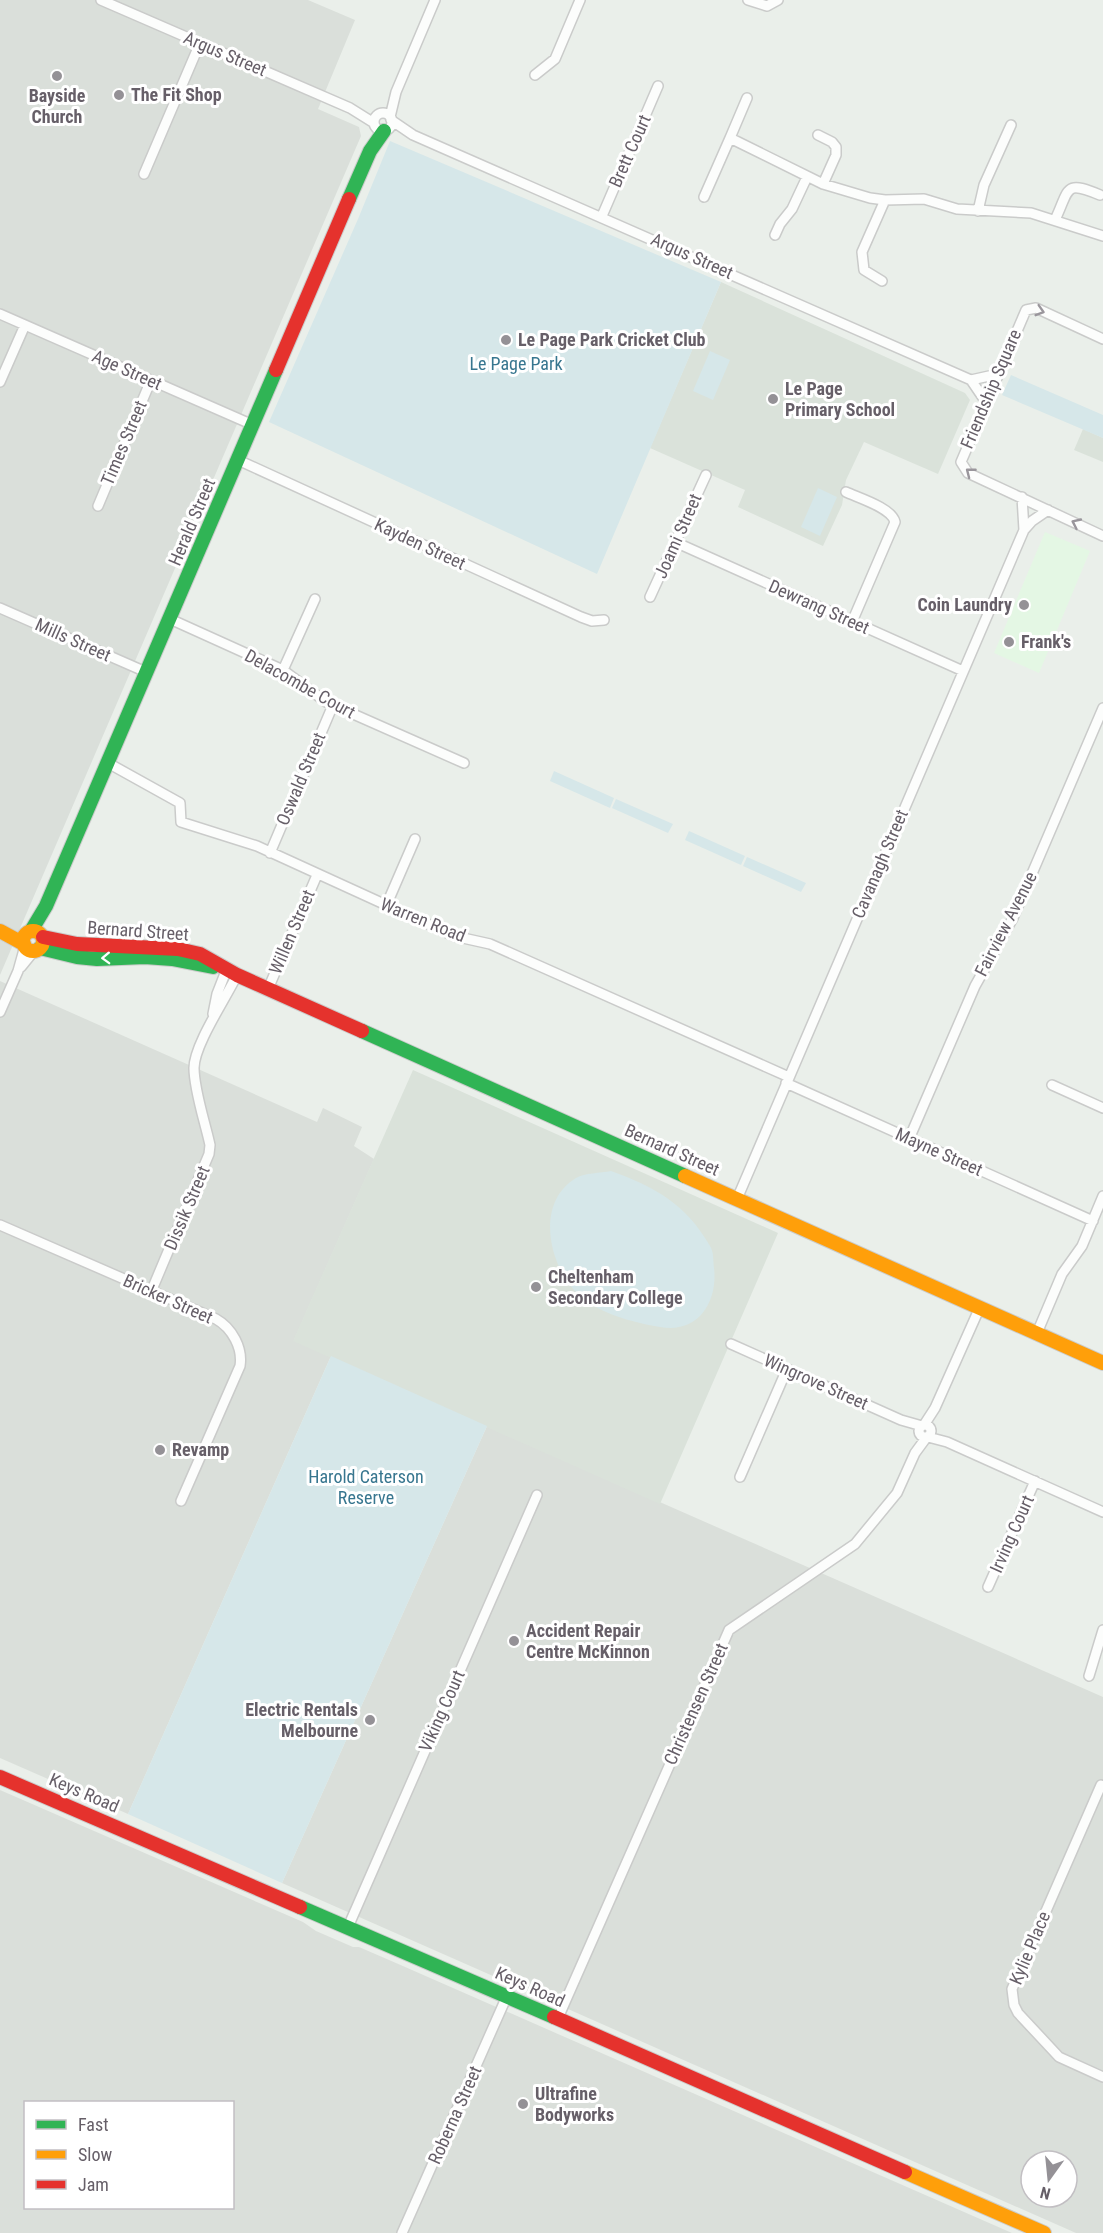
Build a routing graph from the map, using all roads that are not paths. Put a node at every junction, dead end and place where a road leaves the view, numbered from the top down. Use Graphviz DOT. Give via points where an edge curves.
graph roads {
  1 [pos="101,0"];
  2 [pos="435,0"];
  3 [pos="580,0"];
  4 [pos="748,0"];
  5 [pos="778,0"];
  6 [pos="200,43"];
  7 [pos="535,75"];
  8 [pos="658,86"];
  9 [pos="747,98"];
  10 [pos="383,122"];
  11 [pos="1011,125"];
  12 [pos="818,135"];
  13 [pos="730,138"];
  14 [pos="144,174"];
  15 [pos="807,177"];
  16 [pos="823,184"];
  17 [pos="1100,195"];
  18 [pos="704,198"];
  19 [pos="885,200"];
  20 [pos="978,211"];
  21 [pos="602,216"];
  22 [pos="1056,220"];
  23 [pos="775,235"];
  24 [pos="1103,236"];
  25 [pos="882,281"];
  26 [pos="0,314"];
  27 [pos="25,325"];
  28 [pos="1100,335"];
  29 [pos="998,374"];
  30 [pos="151,380"];
  31 [pos="971,380"];
  32 [pos="0,382"];
  33 [pos="986,402"];
  34 [pos="253,425"];
  35 [pos="238,460"];
  36 [pos="706,475"];
  37 [pos="846,492"];
  38 [pos="1022,497"];
  39 [pos="98,506"];
  40 [pos="1048,510"];
  41 [pos="1024,530"];
  42 [pos="1102,536"];
  43 [pos="675,542"];
  44 [pos="650,597"];
  45 [pos="315,599"];
  46 [pos="0,608"];
  47 [pos="170,619"];
  48 [pos="604,620"];
  49 [pos="852,622"];
  50 [pos="283,670"];
  51 [pos="963,671"];
  52 [pos="147,672"];
  53 [pos="333,705"];
  54 [pos="1103,708"];
  55 [pos="108,762"];
  56 [pos="464,763"];
  57 [pos="415,839"];
  58 [pos="270,853"];
  59 [pos="316,875"];
  60 [pos="386,906"];
  61 [pos="0,929"];
  62 [pos="33,941"];
  63 [pos="232,973"];
  64 [pos="268,989"];
  65 [pos="0,1012"];
  66 [pos="788,1080"];
  67 [pos="1052,1085"];
  68 [pos="1103,1108"];
  69 [pos="909,1139"];
  70 [pos="1103,1196"];
  71 [pos="737,1199"];
  72 [pos="1093,1221"];
  73 [pos="0,1225"];
  74 [pos="151,1292"];
  75 [pos="980,1307"];
  76 [pos="1037,1333"];
  77 [pos="731,1344"];
  78 [pos="1103,1363"];
  79 [pos="787,1369"];
  80 [pos="925,1432"];
  81 [pos="740,1476"];
  82 [pos="1035,1481"];
  83 [pos="537,1494"];
  84 [pos="181,1501"];
  85 [pos="1103,1512"];
  86 [pos="988,1587"];
  87 [pos="1103,1630"];
  88 [pos="1089,1677"];
  89 [pos="0,1777"];
  90 [pos="1101,1785"];
  91 [pos="348,1927"];
  92 [pos="507,1996"];
  93 [pos="558,2019"];
  94 [pos="1103,2078"];
  95 [pos="1040,2232"];
  96 [pos="402,2233"];
  1 -- 6 [label="street, Argus Street"];
  2 -- 10 [label="street, Herald Street"];
  3 -- 7 [label="street" via="555,59"];
  4 -- 5 [label="street" via="767,6"];
  6 -- 10 [label="street, Argus Street"];
  6 -- 14 [label="street"];
  8 -- 21 [label="street, Brett Court"];
  9 -- 13 [label="street"];
  10 -- 21 [label="street, Argus Street"];
  10 -- 34 [label="street, Herald Street"];
  11 -- 20 [label="street" via="984,185"];
  12 -- 16 [label="street" via="836,147"];
  13 -- 15 [label="street"];
  13 -- 18 [label="street"];
  15 -- 16 [label="street"];
  15 -- 23 [label="street"];
  16 -- 19 [label="street"];
  17 -- 22 [label="street" via="1079,186 1070,189"];
  19 -- 20 [label="street" via="924,199"];
  19 -- 25 [label="street" via="862,252 864,270"];
  20 -- 22 [label="street" via="1031,213"];
  21 -- 31 [label="street, Argus Street"];
  22 -- 24 [label="street"];
  26 -- 27 [label="street, Age Street"];
  27 -- 30 [label="street, Age Street"];
  27 -- 32 [label="street"];
  29 -- 28 [label="street, Friendship Square, one-way" via="1028,309"];
  29 -- 31 [label="street"];
  29 -- 33 [label="street, Friendship Square"];
  30 -- 34 [label="street, Age Street"];
  30 -- 39 [label="street, Times Street"];
  31 -- 33 [label="street"];
  38 -- 33 [label="street, Friendship Square, one-way" via="968,473 961,464"];
  34 -- 35 [label="street, Herald Street"];
  35 -- 47 [label="street, Herald Street"];
  35 -- 48 [label="street, Kayden Street" via="581,617"];
  36 -- 43 [label="street, Joami Street"];
  37 -- 49 [label="street" via="888,511 895,522"];
  38 -- 40 [label="street, Friendship Square"];
  38 -- 41 [label="street, Cavanagh Street"];
  40 -- 41 [label="street, Cavanagh Street"];
  42 -- 40 [label="street, Friendship Square, one-way"];
  41 -- 51 [label="street, Cavanagh Street"];
  43 -- 44 [label="street, Joami Street"];
  43 -- 49 [label="street, Dewrang Street"];
  45 -- 50 [label="street"];
  46 -- 52 [label="street, Mills Street"];
  47 -- 50 [label="street, Delacombe Court"];
  47 -- 52 [label="street, Herald Street"];
  49 -- 51 [label="street, Dewrang Street"];
  50 -- 53 [label="street, Delacombe Court"];
  51 -- 66 [label="street, Cavanagh Street"];
  52 -- 55 [label="street, Herald Street"];
  53 -- 56 [label="street, Delacombe Court"];
  53 -- 58 [label="street, Oswald Street"];
  54 -- 69 [label="street, Fairview Avenue" via="1013,918 975,986"];
  55 -- 58 [label="street, Warren Road" via="180,803 181,822"];
  55 -- 62 [label="street, Herald Street"];
  57 -- 60 [label="street"];
  58 -- 59 [label="street, Warren Road"];
  59 -- 60 [label="street, Warren Road"];
  59 -- 64 [label="street, Willen Street"];
  60 -- 66 [label="street, Warren Road" via="454,936 490,944"];
  61 -- 62 [label="street, Bernard Street"];
  62 -- 63 [label="street, Bernard Street" via="77,957 172,959"];
  62 -- 65 [label="street, Herald Street"];
  63 -- 64 [label="street, Bernard Street"];
  63 -- 74 [label="street, Dissik Street" via="226,998 212,1020 194,1068 209,1154"];
  64 -- 71 [label="street, Bernard Street"];
  66 -- 69 [label="street, Mayne Street"];
  66 -- 71 [label="street, Cavanagh Street"];
  67 -- 68 [label="street"];
  69 -- 72 [label="street, Mayne Street"];
  70 -- 72 [label="street"];
  71 -- 75 [label="street, Bernard Street"];
  72 -- 76 [label="street" via="1080,1251 1062,1274"];
  73 -- 74 [label="street, Bricker Street"];
  74 -- 84 [label="street, Bricker Street" via="222,1323 231,1332 242,1356"];
  75 -- 76 [label="street, Bernard Street"];
  75 -- 80 [label="street, Christensen Street"];
  76 -- 78 [label="street, Bernard Street"];
  77 -- 79 [label="street, Wingrove Street"];
  79 -- 80 [label="street, Wingrove Street"];
  79 -- 81 [label="street"];
  80 -- 82 [label="street, Wingrove Street"];
  80 -- 93 [label="street, Christensen Street" via="897,1494 855,1544 729,1630"];
  82 -- 85 [label="street, Wingrove Street"];
  82 -- 86 [label="street, Irving Court"];
  83 -- 91 [label="street, Viking Court"];
  87 -- 88 [label="street"];
  89 -- 91 [label="street, Keys Road"];
  90 -- 94 [label="street, Kylie Place" via="1012,1989 1018,2013 1059,2057"];
  91 -- 92 [label="street, Keys Road"];
  92 -- 93 [label="street, Keys Road"];
  92 -- 96 [label="street, Roberna Street"];
  93 -- 95 [label="street, Keys Road"];
}
